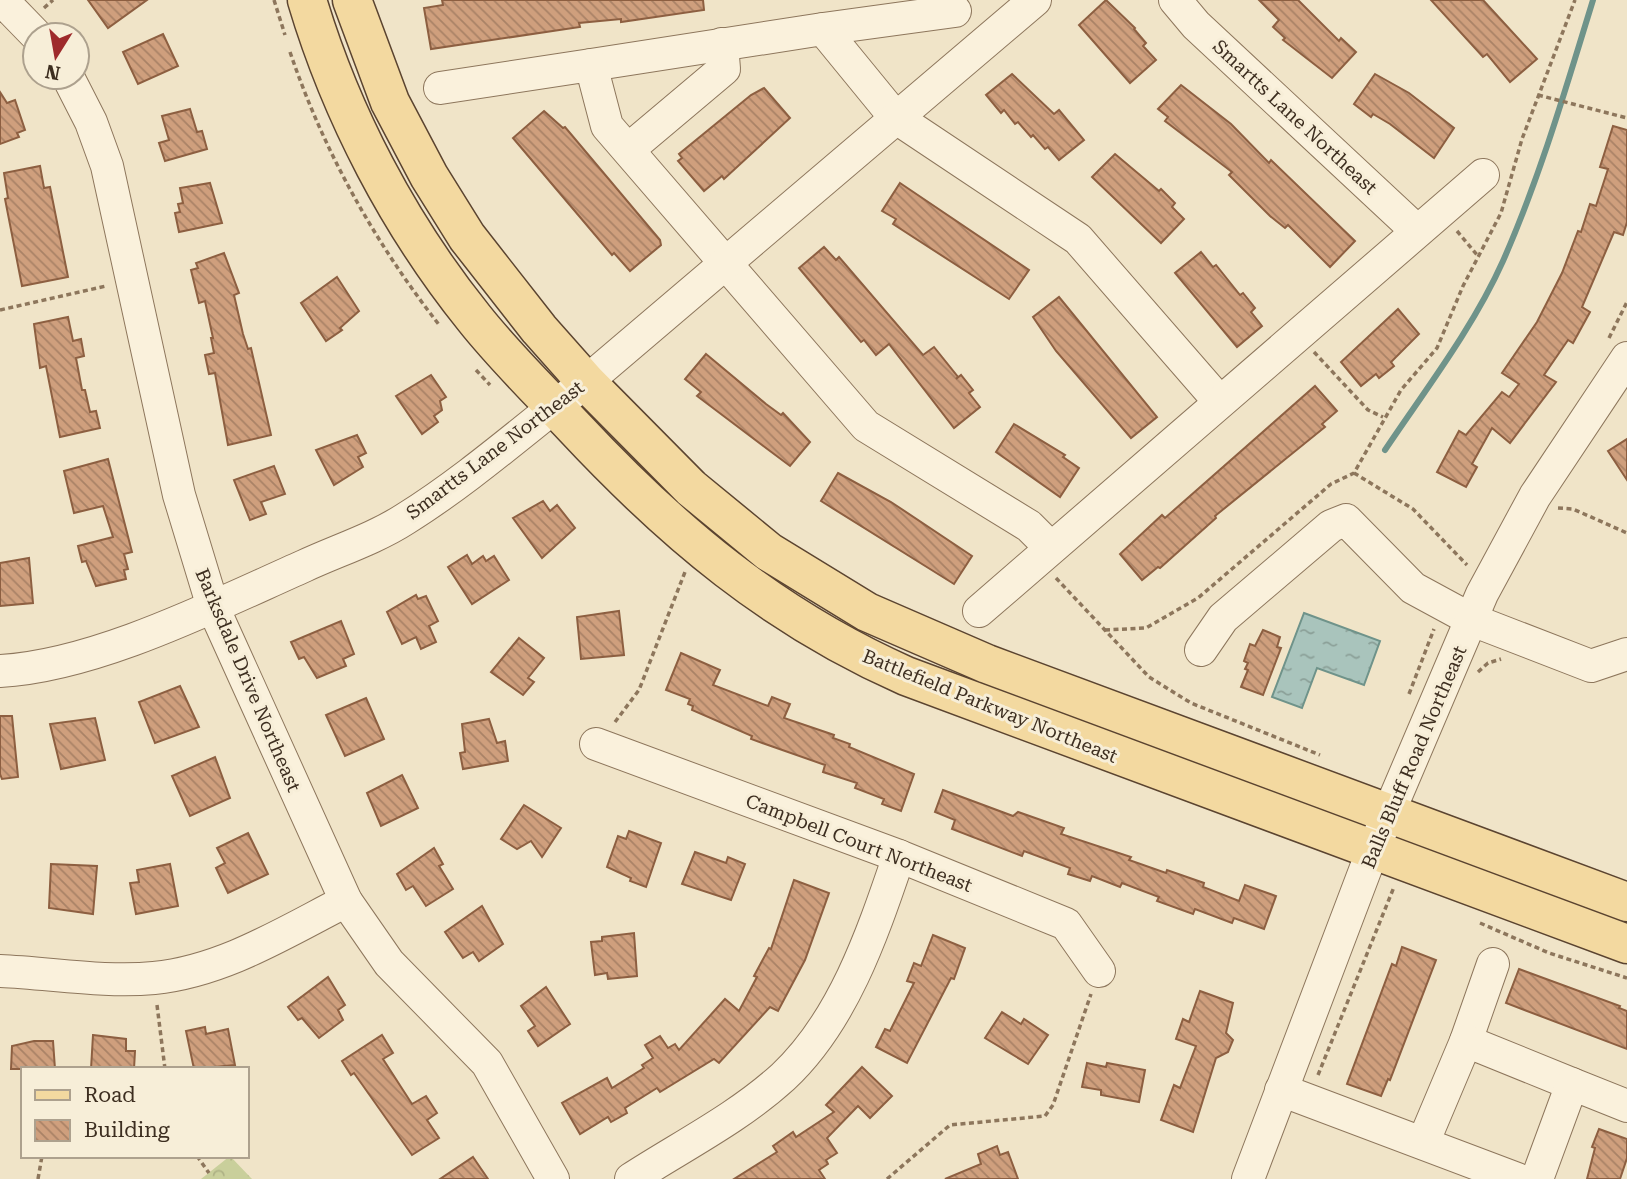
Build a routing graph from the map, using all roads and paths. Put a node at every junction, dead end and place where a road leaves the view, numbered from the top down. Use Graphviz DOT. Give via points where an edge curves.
graph roads {
  1 [pos="2,0"];
  2 [pos="307,0"];
  3 [pos="352,0"];
  4 [pos="1035,0"];
  5 [pos="1175,0"];
  6 [pos="1575,0"];
  7 [pos="955,11"];
  8 [pos="22,21"];
  9 [pos="823,29"];
  10 [pos="722,44"];
  11 [pos="591,65"];
  12 [pos="440,88"];
  13 [pos="75,91"];
  14 [pos="1538,95"];
  15 [pos="895,117"];
  16 [pos="1627,118"];
  17 [pos="629,149"];
  18 [pos="1483,175"];
  19 [pos="1429,221"];
  20 [pos="1478,256"];
  21 [pos="726,264"];
  22 [pos="132,280"];
  23 [pos="0,310"];
  24 [pos="1297,334"];
  25 [pos="1626,361"];
  26 [pos="586,382"];
  27 [pos="1219,401"];
  28 [pos="554,407"];
  29 [pos="1382,417"];
  30 [pos="1354,472"];
  31 [pos="1555,509"];
  32 [pos="1627,533"];
  33 [pos="1045,554"];
  34 [pos="1467,565"];
  35 [pos="688,567"];
  36 [pos="213,607"];
  37 [pos="979,611"];
  38 [pos="1483,624"];
  39 [pos="1105,630"];
  40 [pos="1201,650"];
  41 [pos="1627,654"];
  42 [pos="1503,659"];
  43 [pos="0,671"];
  44 [pos="597,744"];
  45 [pos="1324,757"];
  46 [pos="1388,814"];
  47 [pos="1372,852"];
  48 [pos="899,856"];
  49 [pos="1395,886"];
  50 [pos="346,901"];
  51 [pos="1627,902"];
  52 [pos="1627,944"];
  53 [pos="1493,964"];
  54 [pos="0,971"];
  55 [pos="1099,971"];
  56 [pos="154,978"];
  57 [pos="1466,1041"];
  58 [pos="165,1067"];
  59 [pos="1572,1084"];
  60 [pos="1294,1095"];
  61 [pos="1627,1106"];
  62 [pos="1423,1143"];
  63 [pos="42,1158"];
  64 [pos="198,1158"];
  65 [pos="209,1173"];
  66 [pos="38,1179"];
  67 [pos="553,1179"];
  68 [pos="631,1179"];
  69 [pos="887,1179"];
  70 [pos="1248,1179"];
  71 [pos="1517,1179"];
  72 [pos="1537,1179"];
  1 -- 8 [label="street"];
  2 -- 28 [label="main road, Battlefield Parkway Northeast" via="351,117 427,254 474,318"];
  3 -- 26 [label="main road, Battlefield Parkway Northeast" via="390,102 447,208 539,329"];
  4 -- 15 [label="street, Smartts Lane Northeast"];
  5 -- 19 [label="street, Smartts Lane Northeast" via="1196,25"];
  6 -- 14 [label="path"];
  7 -- 9 [label="street"];
  9 -- 10 [label="street"];
  9 -- 15 [label="street"];
  10 -- 11 [label="street"];
  10 -- 17 [label="street" via="724,69"];
  11 -- 12 [label="street"];
  11 -- 17 [label="street" via="607,126"];
  13 -- 22 [label="street, Barksdale Drive Northeast" via="107,166"];
  14 -- 16 [label="path"];
  14 -- 20 [label="path" via="1501,213"];
  15 -- 21 [label="street, Smartts Lane Northeast"];
  15 -- 27 [label="street" via="1078,239"];
  17 -- 21 [label="street"];
  18 -- 19 [label="street"];
  19 -- 20 [label="path"];
  19 -- 24 [label="street"];
  20 -- 29 [label="path" via="1437,348"];
  21 -- 26 [label="street, Smartts Lane Northeast"];
  21 -- 33 [label="street" via="866,426 1029,526"];
  22 -- 23 [label="path"];
  22 -- 36 [label="street, Barksdale Drive Northeast" via="179,495"];
  24 -- 27 [label="street"];
  24 -- 29 [label="path" via="1368,410"];
  25 -- 38 [label="street, Balls Bluff Road Northeast" via="1535,496 1482,594"];
  26 -- 28 [label="street, Smartts Lane Northeast"];
  26 -- 46 [label="main road, Battlefield Parkway Northeast" via="733,524 806,578 867,612 987,664"];
  27 -- 33 [label="street"];
  28 -- 36 [label="street, Smartts Lane Northeast" via="402,521"];
  28 -- 47 [label="main road, Battlefield Parkway Northeast" via="616,473 698,547 780,609 863,657"];
  29 -- 30 [label="path" via="1383,426"];
  30 -- 34 [label="path" via="1428,522 1444,545"];
  30 -- 39 [label="path" via="1331,484 1198,598 1165,620 1146,628"];
  31 -- 32 [label="path" via="1573,509"];
  33 -- 37 [label="street"];
  33 -- 39 [label="path"];
  35 -- 44 [label="path" via="639,690"];
  36 -- 43 [label="street, Smartts Lane Northeast" via="100,650"];
  36 -- 50 [label="street, Barksdale Drive Northeast"];
  38 -- 40 [label="street" via="1413,588 1346,520 1331,526 1223,618"];
  38 -- 41 [label="street" via="1591,666"];
  38 -- 42 [label="path" via="1471,678 1488,663"];
  38 -- 46 [label="street, Balls Bluff Road Northeast"];
  39 -- 45 [label="path" via="1149,677 1191,703"];
  44 -- 48 [label="street, Campbell Court Northeast"];
  46 -- 47 [label="street, Balls Bluff Road Northeast"];
  46 -- 51 [label="main road, Battlefield Parkway Northeast"];
  47 -- 52 [label="main road, Battlefield Parkway Northeast"];
  47 -- 60 [label="street, Balls Bluff Road Northeast"];
  48 -- 55 [label="street, Campbell Court Northeast" via="1066,924"];
  48 -- 68 [label="street" via="858,964 800,1060 731,1116"];
  49 -- 60 [label="path"];
  50 -- 56 [label="street" via="242,954"];
  50 -- 67 [label="street, Barksdale Drive Northeast" via="389,963 487,1063"];
  53 -- 57 [label="street"];
  54 -- 56 [label="street"];
  55 -- 69 [label="path" via="1045,1116 950,1125"];
  56 -- 58 [label="path"];
  57 -- 59 [label="street"];
  57 -- 62 [label="street"];
  59 -- 61 [label="street"];
  59 -- 72 [label="street"];
  60 -- 62 [label="street"];
  60 -- 70 [label="street, Balls Bluff Road Northeast"];
  62 -- 71 [label="street"];
  63 -- 66 [label="path"];
  64 -- 65 [label="path"];
}
